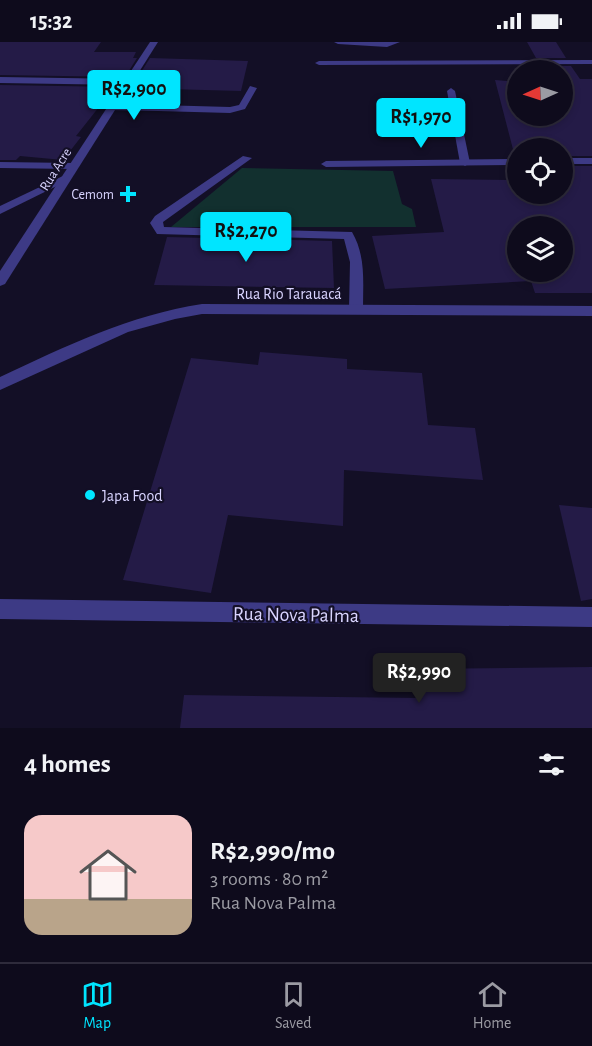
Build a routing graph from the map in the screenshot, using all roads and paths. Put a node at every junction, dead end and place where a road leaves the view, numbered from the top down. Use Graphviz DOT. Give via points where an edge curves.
graph roads {
  1 [pos="154,42"];
  2 [pos="338,42"];
  3 [pos="396,42"];
  4 [pos="592,62"];
  5 [pos="319,63"];
  6 [pos="0,80"];
  7 [pos="127,82"];
  8 [pos="253,88"];
  9 [pos="451,91"];
  10 [pos="111,107"];
  11 [pos="247,158"];
  12 [pos="573,161"];
  13 [pos="592,161"];
  14 [pos="507,162"];
  15 [pos="465,163"];
  16 [pos="326,164"];
  17 [pos="0,165"];
  18 [pos="73,166"];
  19 [pos="65,178"];
  20 [pos="0,210"];
  21 [pos="0,281"];
  22 [pos="356,309"];
  23 [pos="592,311"];
  24 [pos="0,384"];
  25 [pos="0,609"];
  26 [pos="592,617"];
  1 -- 7 [label="street, Rua Acre"];
  2 -- 3 [label="street"];
  4 -- 5 [label="street"];
  6 -- 7 [label="street"];
  7 -- 10 [label="street, Rua Acre"];
  8 -- 10 [label="street" via="242,107 230,110"];
  9 -- 15 [label="street"];
  10 -- 18 [label="street, Rua Acre"];
  11 -- 22 [label="street" via="159,219 157,227 161,231 348,235 356,262"];
  12 -- 13 [label="street"];
  14 -- 15 [label="street"];
  15 -- 16 [label="street"];
  17 -- 18 [label="street"];
  18 -- 19 [label="street, Rua Acre"];
  19 -- 20 [label="street"];
  19 -- 21 [label="street, Rua Acre"];
  22 -- 23 [label="street, Rua Rio Tarauacá"];
  22 -- 24 [label="street, Rua Rio Tarauacá" via="201,309 160,315 113,332"];
  25 -- 26 [label="street, Rua Nova Palma"];
}
